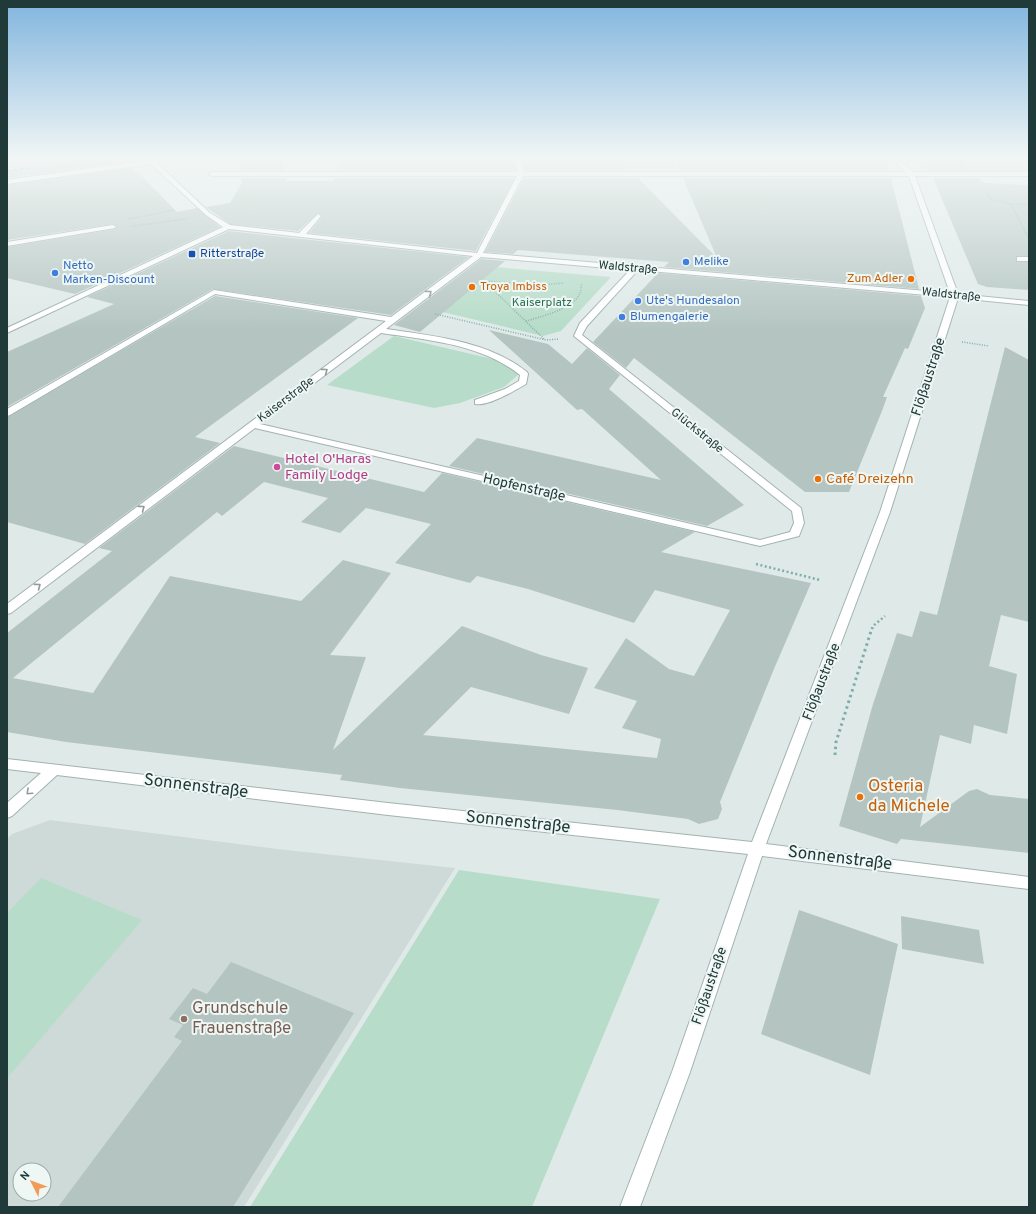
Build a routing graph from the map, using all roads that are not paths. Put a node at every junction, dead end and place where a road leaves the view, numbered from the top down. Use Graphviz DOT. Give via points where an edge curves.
graph roads {
  1 [pos="318,216"];
  2 [pos="210,217"];
  3 [pos="499,217"];
  4 [pos="927,217"];
  5 [pos="113,227"];
  6 [pos="228,227"];
  7 [pos="301,235"];
  8 [pos="7,244"];
  9 [pos="479,255"];
  10 [pos="1020,259"];
  11 [pos="1029,259"];
  12 [pos="636,268"];
  13 [pos="955,295"];
  14 [pos="1029,303"];
  15 [pos="392,320"];
  16 [pos="380,330"];
  17 [pos="7,331"];
  18 [pos="478,402"];
  19 [pos="7,413"];
  20 [pos="253,425"];
  21 [pos="795,534"];
  22 [pos="7,610"];
  23 [pos="7,764"];
  24 [pos="52,771"];
  25 [pos="7,812"];
  26 [pos="757,849"];
  27 [pos="1029,883"];
  28 [pos="630,1207"];
  1 -- 7 [label="street"];
  2 -- 6 [label="street"];
  3 -- 9 [label="street, Kaiserstraße"];
  4 -- 13 [label="street"];
  5 -- 8 [label="street"];
  6 -- 7 [label="street, Waldstraße"];
  6 -- 17 [label="street"];
  7 -- 9 [label="street, Waldstraße"];
  9 -- 12 [label="street, Waldstraße"];
  15 -- 9 [label="street, Kaiserstraße, one-way"];
  10 -- 11 [label="street"];
  12 -- 13 [label="street, Waldstraße"];
  12 -- 21 [label="street, Glückstraße" via="583,325 578,336 797,510 799,523"];
  13 -- 14 [label="street, Waldstraße"];
  13 -- 26 [label="street, Flößaustraße" via="886,512"];
  15 -- 16 [label="street, Kaiserstraße"];
  15 -- 19 [label="street" via="214,292"];
  16 -- 18 [label="street" via="490,354 517,367 524,374 522,382 508,391"];
  20 -- 16 [label="street, Kaiserstraße, one-way"];
  20 -- 21 [label="street, Hopfenstraße" via="760,543"];
  22 -- 20 [label="street, Kaiserstraße, one-way"];
  23 -- 24 [label="street, Sonnenstraße"];
  24 -- 25 [label="street, one-way"];
  24 -- 26 [label="street, Sonnenstraße"];
  26 -- 27 [label="street, Sonnenstraße"];
  26 -- 28 [label="street, Flößaustraße" via="681,1072"];
}
